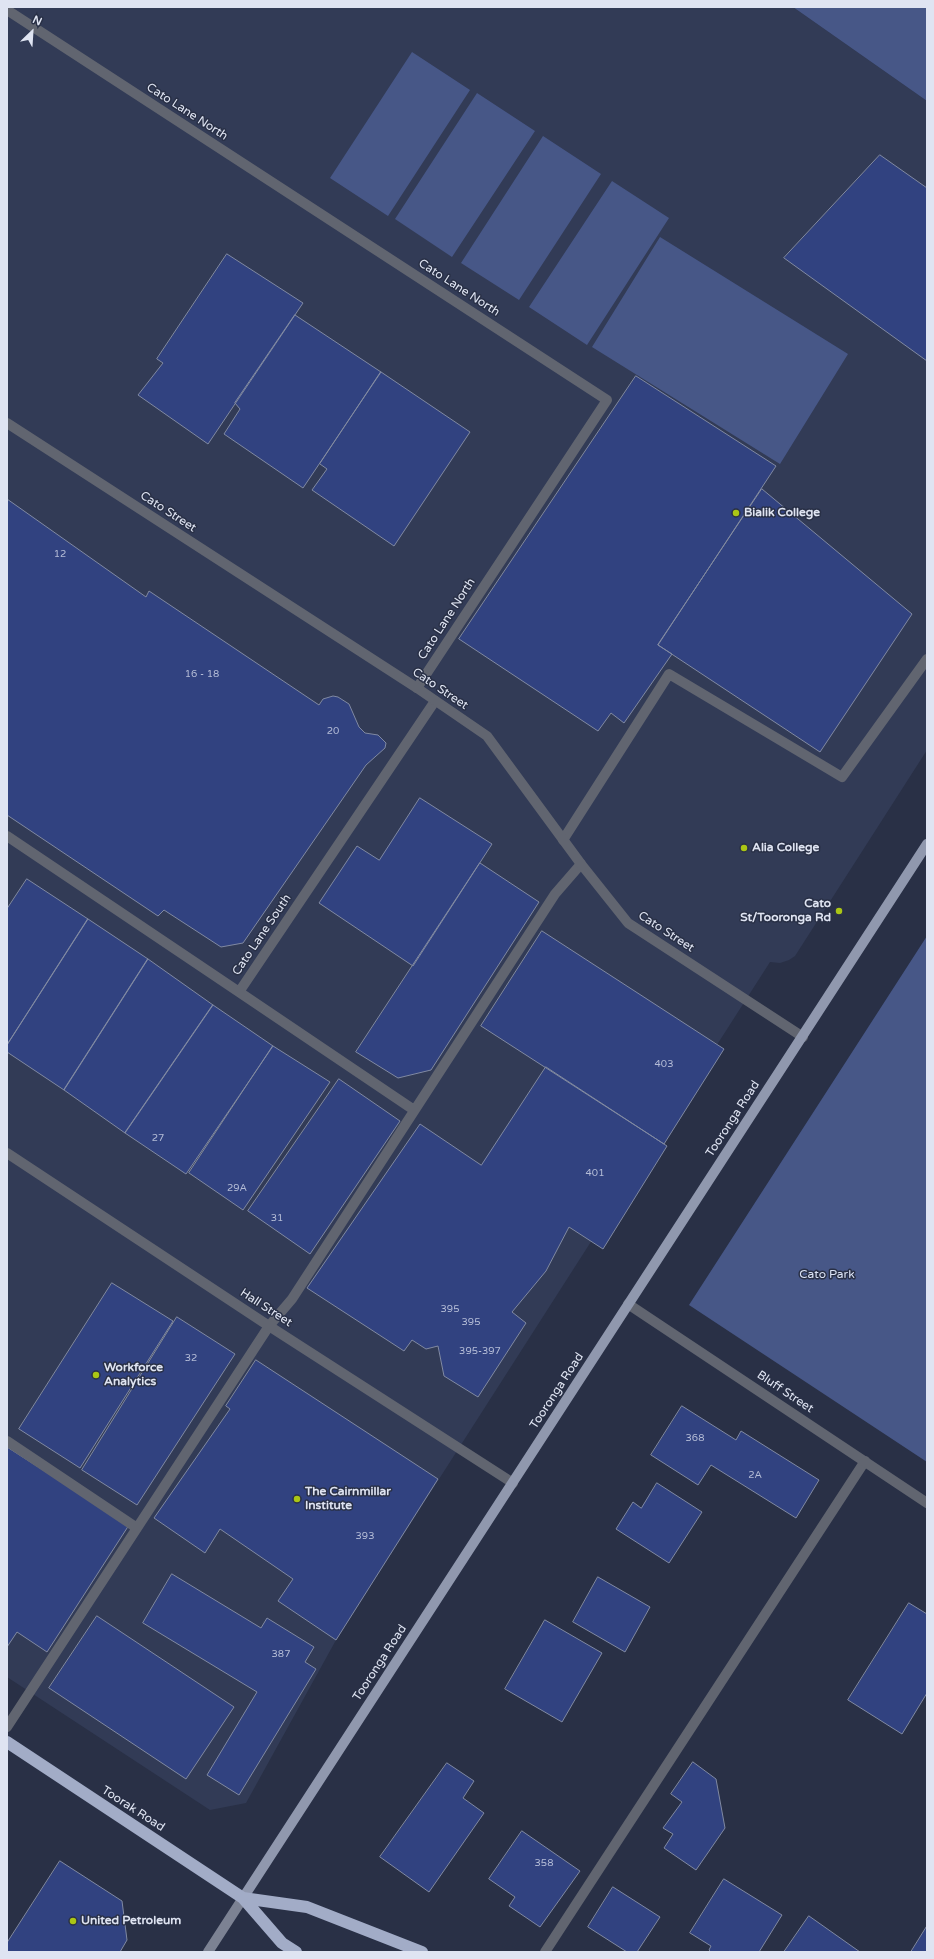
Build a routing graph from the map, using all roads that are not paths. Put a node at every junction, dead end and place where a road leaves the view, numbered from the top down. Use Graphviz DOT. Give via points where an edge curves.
graph roads {
  1 [pos="7,10"];
  2 [pos="7,423"];
  3 [pos="927,659"];
  4 [pos="417,688"];
  5 [pos="435,701"];
  6 [pos="7,836"];
  7 [pos="563,840"];
  8 [pos="927,844"];
  9 [pos="581,864"];
  10 [pos="239,992"];
  11 [pos="803,1036"];
  12 [pos="414,1110"];
  13 [pos="7,1153"];
  14 [pos="628,1304"];
  15 [pos="269,1326"];
  16 [pos="7,1442"];
  17 [pos="865,1461"];
  18 [pos="514,1483"];
  19 [pos="927,1503"];
  20 [pos="137,1528"];
  21 [pos="7,1727"];
  22 [pos="7,1742"];
  23 [pos="243,1898"];
  24 [pos="208,1952"];
  25 [pos="296,1952"];
  26 [pos="422,1952"];
  27 [pos="545,1952"];
  1 -- 4 [label="street, Cato Lane North" via="607,400"];
  2 -- 4 [label="street, Cato Street"];
  3 -- 7 [label="street" via="842,778 669,674"];
  4 -- 5 [label="street, Cato Street"];
  5 -- 7 [label="street, Cato Street" via="487,736"];
  5 -- 10 [label="street, Cato Lane South"];
  6 -- 10 [label="street, Cato Lane South"];
  7 -- 9 [label="street, Cato Street"];
  8 -- 11 [label="main road, Tooronga Road"];
  9 -- 11 [label="street, Cato Street" via="628,922"];
  9 -- 12 [label="street" via="555,894"];
  10 -- 12 [label="street"];
  11 -- 14 [label="main road, Tooronga Road"];
  12 -- 15 [label="street" via="292,1299"];
  13 -- 15 [label="street, Hall Street"];
  14 -- 17 [label="street, Bluff Street"];
  14 -- 18 [label="main road, Tooronga Road"];
  15 -- 18 [label="street, Hall Street"];
  15 -- 20 [label="street"];
  16 -- 20 [label="street"];
  17 -- 19 [label="street, Bluff Street"];
  17 -- 27 [label="street"];
  18 -- 23 [label="main road, Tooronga Road"];
  20 -- 21 [label="street"];
  22 -- 23 [label="highway, Toorak Road"];
  23 -- 24 [label="main road, Tooronga Road"];
  23 -- 25 [label="highway, Toorak Road" via="282,1943"];
  23 -- 26 [label="highway, Toorak Road" via="307,1907"];
}
